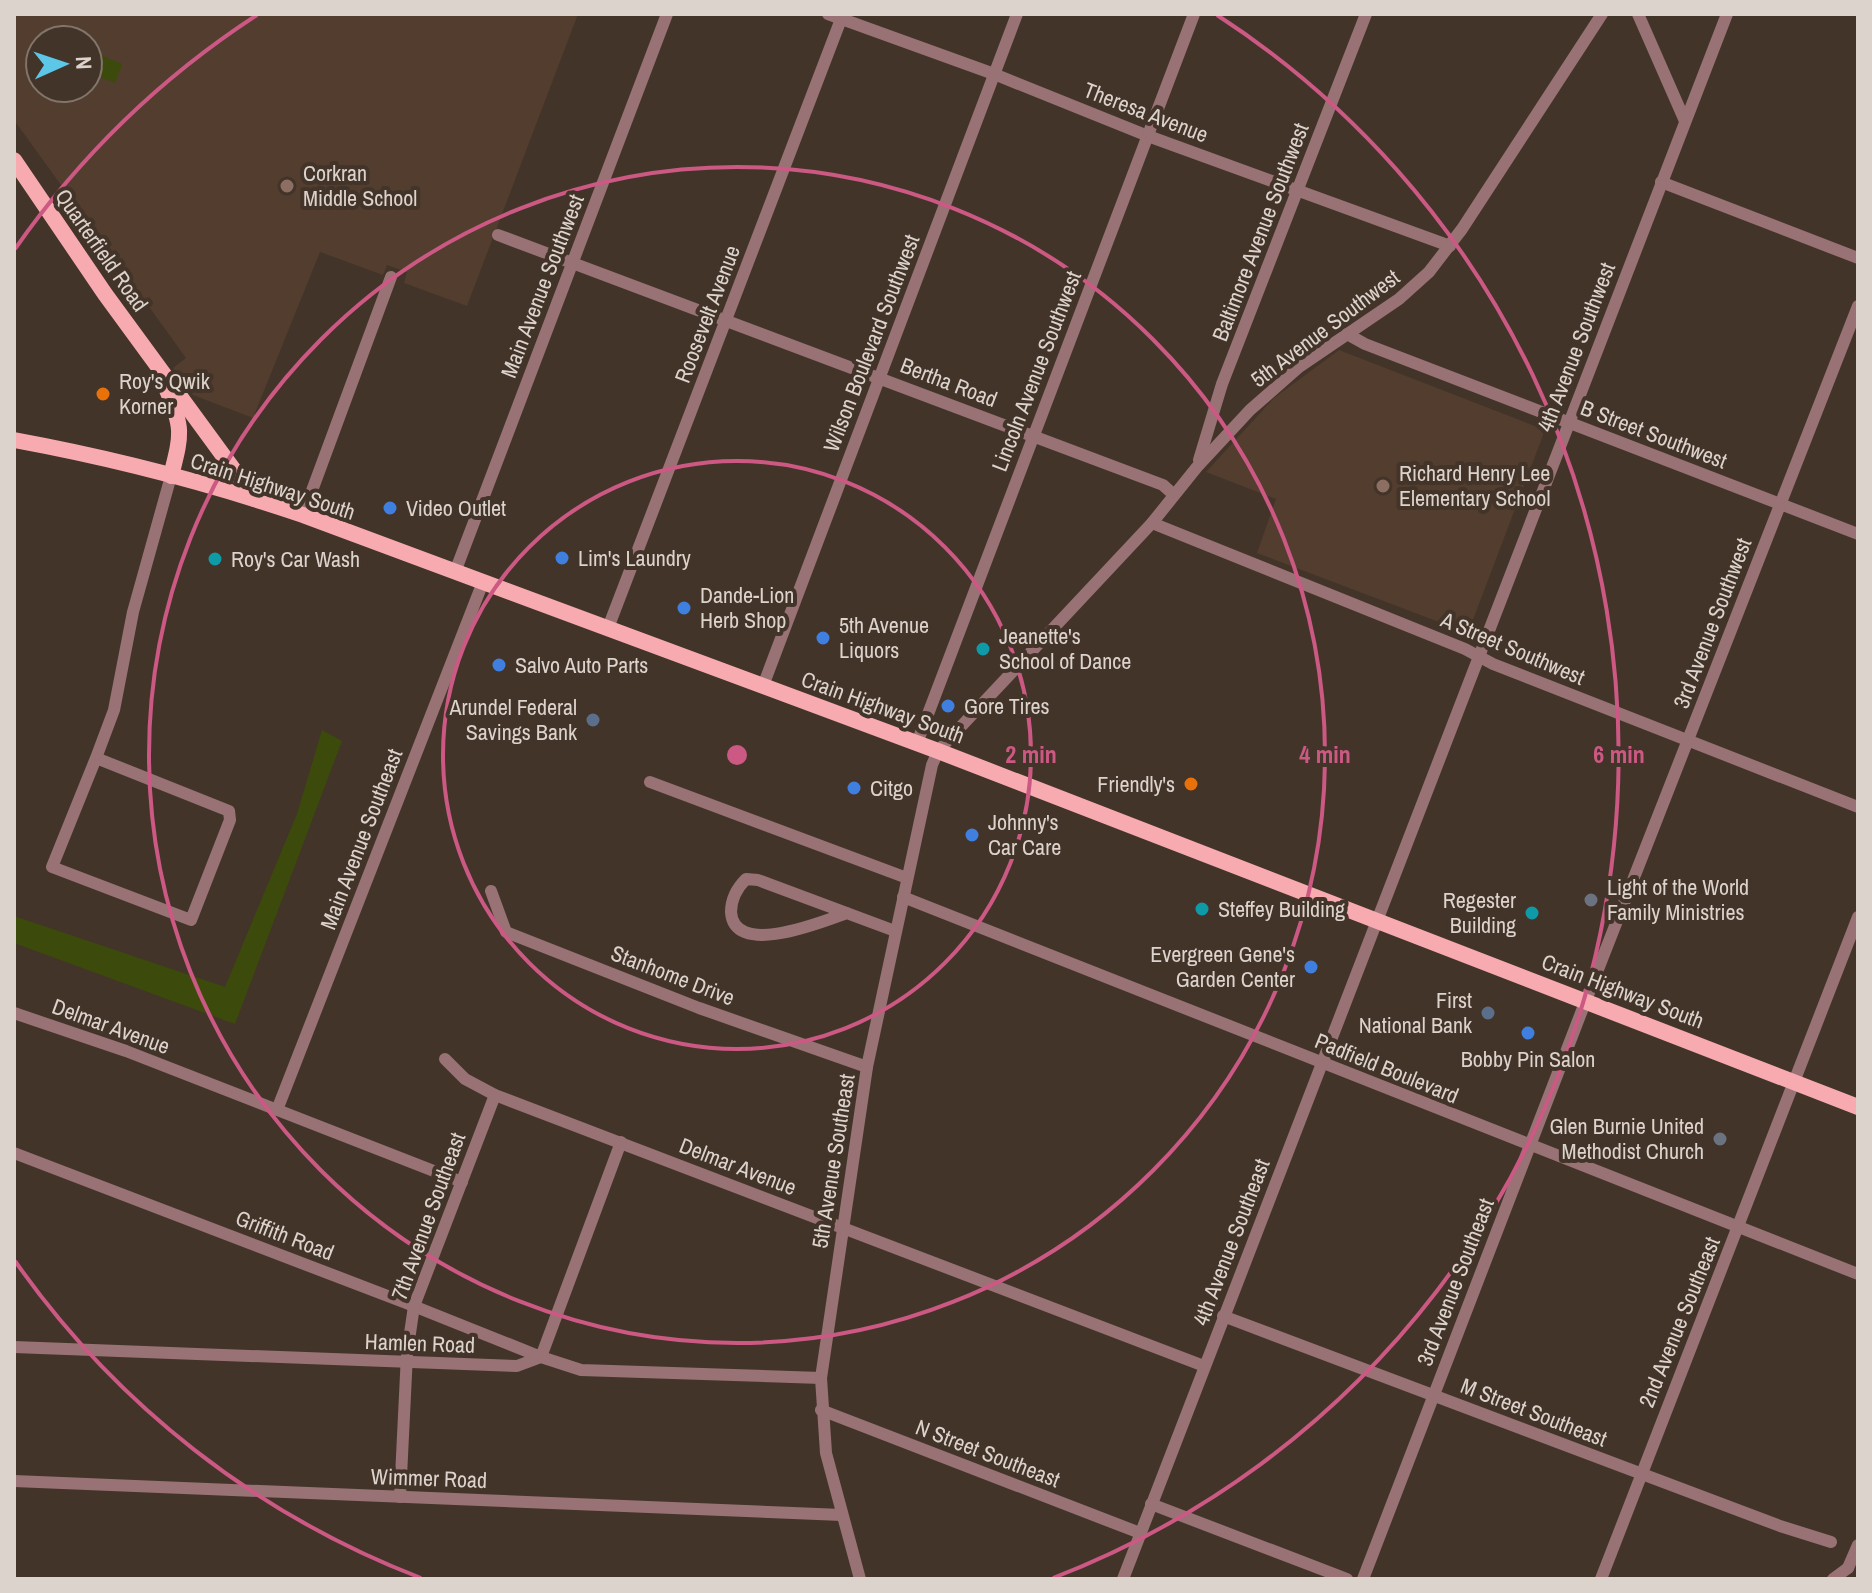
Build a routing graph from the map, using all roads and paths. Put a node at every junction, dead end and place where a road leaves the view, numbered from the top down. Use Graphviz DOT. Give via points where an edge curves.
graph roads {
  1 [pos="667,14"];
  2 [pos="828,14"];
  3 [pos="1017,14"];
  4 [pos="1194,14"];
  5 [pos="1366,14"];
  6 [pos="1602,14"];
  7 [pos="1638,14"];
  8 [pos="1727,14"];
  9 [pos="842,16"];
  10 [pos="994,74"];
  11 [pos="1685,121"];
  12 [pos="1148,136"];
  13 [pos="14,160"];
  14 [pos="1661,182"];
  15 [pos="1298,189"];
  16 [pos="498,235"];
  17 [pos="1450,246"];
  18 [pos="1858,258"];
  19 [pos="573,262"];
  20 [pos="391,277"];
  21 [pos="1858,306"];
  22 [pos="727,320"];
  23 [pos="1347,334"];
  24 [pos="156,363"];
  25 [pos="880,378"];
  26 [pos="1568,422"];
  27 [pos="1032,435"];
  28 [pos="14,440"];
  29 [pos="1197,467"];
  30 [pos="171,476"];
  31 [pos="1174,495"];
  32 [pos="255,499"];
  33 [pos="1780,504"];
  34 [pos="303,515"];
  35 [pos="1152,523"];
  36 [pos="1858,534"];
  37 [pos="455,572"];
  38 [pos="483,582"];
  39 [pos="608,628"];
  40 [pos="1478,655"];
  41 [pos="763,686"];
  42 [pos="1688,740"];
  43 [pos="917,743"];
  44 [pos="938,751"];
  45 [pos="96,758"];
  46 [pos="650,782"];
  47 [pos="1858,807"];
  48 [pos="907,878"];
  49 [pos="491,891"];
  50 [pos="903,897"];
  51 [pos="847,913"];
  52 [pos="1858,917"];
  53 [pos="1376,919"];
  54 [pos="895,931"];
  55 [pos="1586,1000"];
  56 [pos="14,1013"];
  57 [pos="445,1059"];
  58 [pos="1320,1063"];
  59 [pos="867,1067"];
  60 [pos="1795,1081"];
  61 [pos="495,1095"];
  62 [pos="1858,1107"];
  63 [pos="277,1110"];
  64 [pos="621,1142"];
  65 [pos="1530,1145"];
  66 [pos="14,1153"];
  67 [pos="462,1182"];
  68 [pos="1738,1227"];
  69 [pos="843,1228"];
  70 [pos="1858,1274"];
  71 [pos="414,1306"];
  72 [pos="1223,1316"];
  73 [pos="14,1347"];
  74 [pos="541,1357"];
  75 [pos="406,1362"];
  76 [pos="1204,1366"];
  77 [pos="821,1378"];
  78 [pos="1433,1395"];
  79 [pos="821,1410"];
  80 [pos="1641,1474"];
  81 [pos="14,1481"];
  82 [pos="400,1497"];
  83 [pos="1151,1504"];
  84 [pos="842,1515"];
  85 [pos="1140,1533"];
  86 [pos="1831,1542"];
  87 [pos="1858,1545"];
  88 [pos="1852,1574"];
  89 [pos="860,1579"];
  90 [pos="1123,1579"];
  91 [pos="1347,1579"];
  92 [pos="1363,1579"];
  93 [pos="1601,1579"];
  94 [pos="1833,1579"];
  1 -- 19 [label="street, Main Avenue Southwest"];
  2 -- 9 [label="street, Theresa Avenue"];
  3 -- 10 [label="street, Wilson Boulevard Southwest"];
  4 -- 12 [label="street, Lincoln Avenue Southwest"];
  5 -- 15 [label="street, Baltimore Avenue Southwest"];
  6 -- 17 [label="street, 5th Avenue Southwest"];
  7 -- 11 [label="street"];
  8 -- 11 [label="street, 4th Avenue Southwest"];
  9 -- 10 [label="street, Theresa Avenue"];
  9 -- 22 [label="street, Roosevelt Avenue"];
  10 -- 12 [label="street, Theresa Avenue"];
  10 -- 25 [label="street, Wilson Boulevard Southwest"];
  11 -- 14 [label="street, 4th Avenue Southwest"];
  12 -- 15 [label="street, Theresa Avenue"];
  12 -- 27 [label="street, Lincoln Avenue Southwest"];
  13 -- 24 [label="main road, Quarterfield Road"];
  14 -- 18 [label="street"];
  14 -- 26 [label="street, 4th Avenue Southwest"];
  15 -- 17 [label="street, Theresa Avenue"];
  15 -- 29 [label="street, Baltimore Avenue Southwest" via="1222,384"];
  16 -- 19 [label="street, Bertha Road"];
  17 -- 23 [label="street, 5th Avenue Southwest" via="1410,291"];
  19 -- 22 [label="street, Bertha Road"];
  19 -- 37 [label="street, Main Avenue Southwest"];
  20 -- 34 [label="street"];
  21 -- 33 [label="street, 3rd Avenue Southwest"];
  22 -- 25 [label="street, Bertha Road"];
  22 -- 39 [label="street, Roosevelt Avenue"];
  23 -- 26 [label="street, B Street Southwest"];
  23 -- 29 [label="street, 5th Avenue Southwest" via="1281,382"];
  24 -- 30 [label="main road, Quarterfield Road" via="181,425"];
  24 -- 32 [label="main road, Quarterfield Road"];
  25 -- 27 [label="street, Bertha Road"];
  25 -- 41 [label="street, Wilson Boulevard Southwest"];
  26 -- 33 [label="street, B Street Southwest"];
  26 -- 40 [label="street, 4th Avenue Southwest"];
  27 -- 31 [label="street, Bertha Road" via="1163,485"];
  27 -- 43 [label="street, Lincoln Avenue Southwest"];
  28 -- 30 [label="main road, Crain Highway South"];
  29 -- 31 [label="street, 5th Avenue Southwest"];
  30 -- 32 [label="main road, Crain Highway South"];
  30 -- 45 [label="street" via="133,612 114,710"];
  31 -- 35 [label="street, 5th Avenue Southwest"];
  32 -- 34 [label="main road, Crain Highway South"];
  33 -- 36 [label="street, B Street Southwest"];
  33 -- 42 [label="street, 3rd Avenue Southwest"];
  34 -- 37 [label="main road, Crain Highway South"];
  35 -- 40 [label="street, A Street Southwest"];
  35 -- 44 [label="street, 5th Avenue Southwest"];
  37 -- 38 [label="main road, Crain Highway South"];
  38 -- 39 [label="main road, Crain Highway South"];
  38 -- 63 [label="street, Main Avenue Southeast"];
  39 -- 41 [label="main road, Crain Highway South"];
  40 -- 42 [label="street, A Street Southwest"];
  40 -- 53 [label="street, 4th Avenue Southwest"];
  41 -- 43 [label="main road, Crain Highway South"];
  42 -- 47 [label="street, A Street Southwest"];
  42 -- 55 [label="street, 3rd Avenue Southwest"];
  43 -- 44 [label="main road, Crain Highway South"];
  44 -- 48 [label="street, 5th Avenue Southeast"];
  44 -- 53 [label="main road, Crain Highway South"];
  45 -- 45 [label="street" via="52,867 191,920 229,811"];
  46 -- 48 [label="street"];
  48 -- 50 [label="street, 5th Avenue Southeast"];
  49 -- 59 [label="street, Stanhome Drive" via="506,932"];
  50 -- 54 [label="street, 5th Avenue Southeast"];
  50 -- 58 [label="street, Padfield Boulevard"];
  51 -- 51 [label="street" via="746,879 736,888 731,911 735,928 765,934 803,930"];
  51 -- 54 [label="street"];
  52 -- 60 [label="street, 2nd Avenue Southeast"];
  53 -- 55 [label="main road, Crain Highway South"];
  53 -- 58 [label="street, 4th Avenue Southeast"];
  54 -- 59 [label="street, 5th Avenue Southeast"];
  55 -- 60 [label="main road, Crain Highway South"];
  55 -- 65 [label="street, 3rd Avenue Southeast"];
  56 -- 63 [label="street, Delmar Avenue"];
  57 -- 61 [label="street, Delmar Avenue" via="465,1079"];
  58 -- 65 [label="street, Padfield Boulevard"];
  58 -- 72 [label="street, 4th Avenue Southeast"];
  59 -- 69 [label="street, 5th Avenue Southeast"];
  60 -- 62 [label="main road, Crain Highway South"];
  60 -- 68 [label="street, 2nd Avenue Southeast"];
  61 -- 64 [label="street, Delmar Avenue"];
  61 -- 67 [label="street, 7th Avenue Southeast"];
  63 -- 67 [label="street, Delmar Avenue"];
  64 -- 69 [label="street, Delmar Avenue"];
  64 -- 74 [label="street"];
  65 -- 68 [label="street, Padfield Boulevard"];
  65 -- 78 [label="street, 3rd Avenue Southeast"];
  66 -- 71 [label="street, Griffith Road"];
  67 -- 71 [label="street, 7th Avenue Southeast"];
  68 -- 70 [label="street, Padfield Boulevard"];
  68 -- 80 [label="street, 2nd Avenue Southeast"];
  69 -- 76 [label="street, Delmar Avenue"];
  69 -- 77 [label="street, 5th Avenue Southeast"];
  71 -- 74 [label="street, Griffith Road"];
  71 -- 75 [label="street, 7th Avenue Southeast"];
  72 -- 76 [label="street, 4th Avenue Southeast"];
  72 -- 78 [label="street, M Street Southeast"];
  73 -- 75 [label="street, Hamlen Road"];
  74 -- 75 [label="street, Hamlen Road" via="517,1366"];
  74 -- 77 [label="street" via="581,1370"];
  75 -- 82 [label="street, 7th Avenue Southeast"];
  76 -- 83 [label="street, 4th Avenue Southeast"];
  77 -- 79 [label="street, 5th Avenue Southeast"];
  78 -- 80 [label="street, M Street Southeast"];
  78 -- 92 [label="street, 3rd Avenue Southeast"];
  79 -- 84 [label="street, 5th Avenue Southeast"];
  79 -- 85 [label="street, N Street Southeast"];
  80 -- 86 [label="street, M Street Southeast"];
  80 -- 93 [label="street, 2nd Avenue Southeast"];
  81 -- 82 [label="street, Wimmer Road"];
  82 -- 84 [label="street, Wimmer Road"];
  83 -- 85 [label="street, 4th Avenue Southeast"];
  83 -- 91 [label="street"];
  84 -- 89 [label="street, 5th Avenue Southeast"];
  85 -- 90 [label="street, 4th Avenue Southeast"];
  87 -- 88 [label="street"];
  88 -- 94 [label="street"];
}
